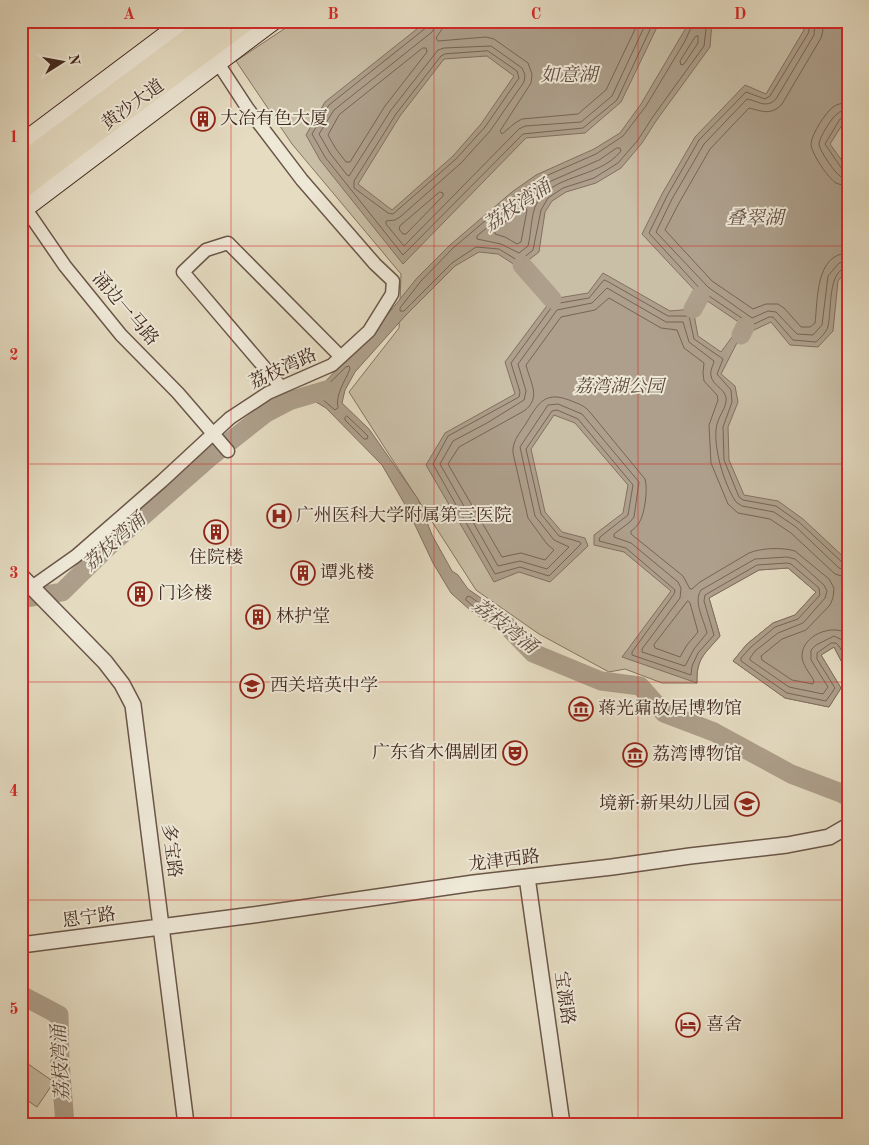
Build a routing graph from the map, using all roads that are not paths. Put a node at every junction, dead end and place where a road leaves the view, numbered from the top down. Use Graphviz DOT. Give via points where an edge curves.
graph roads {
  1 [pos="186,21"];
  2 [pos="211,21"];
  3 [pos="239,21"];
  4 [pos="246,21"];
  5 [pos="273,21"];
  6 [pos="168,43"];
  7 [pos="213,56"];
  8 [pos="21,144"];
  9 [pos="21,164"];
  10 [pos="21,184"];
  11 [pos="22,202"];
  12 [pos="341,356"];
  13 [pos="281,387"];
  14 [pos="213,432"];
  15 [pos="228,451"];
  16 [pos="21,576"];
  17 [pos="32,587"];
  18 [pos="844,828"];
  19 [pos="527,877"];
  20 [pos="161,927"];
  21 [pos="21,945"];
  22 [pos="186,1124"];
  23 [pos="562,1124"];
  1 -- 6 [label="main road"];
  2 -- 6 [label="highway, 黄沙大道"];
  2 -- 9 [label="highway"];
  3 -- 10 [label="highway"];
  4 -- 7 [label="highway, 黄沙大道"];
  5 -- 7 [label="main road"];
  6 -- 8 [label="main road"];
  6 -- 9 [label="highway, 黄沙大道"];
  7 -- 11 [label="highway, 黄沙大道"];
  7 -- 12 [label="street, 荔枝湾路" via="302,180 393,281 392,294 369,330"];
  11 -- 14 [label="street, 涌边一马路" via="65,266 121,334"];
  12 -- 13 [label="street, 荔枝湾路" via="324,370"];
  12 -- 13 [label="street" via="228,243 206,250 183,272"];
  13 -- 14 [label="street, 荔枝湾路" via="244,407"];
  14 -- 15 [label="street, 涌边一马路"];
  14 -- 17 [label="street, 荔枝湾路" via="76,556"];
  16 -- 17 [label="street"];
  17 -- 20 [label="street, 多宝路" via="114,673 133,705"];
  18 -- 19 [label="street, 龙津西路" via="829,836 787,845"];
  19 -- 20 [label="street, 龙津西路"];
  19 -- 23 [label="street, 宝源路"];
  20 -- 21 [label="street, 恩宁路"];
  20 -- 22 [label="street, 多宝路"];
}
